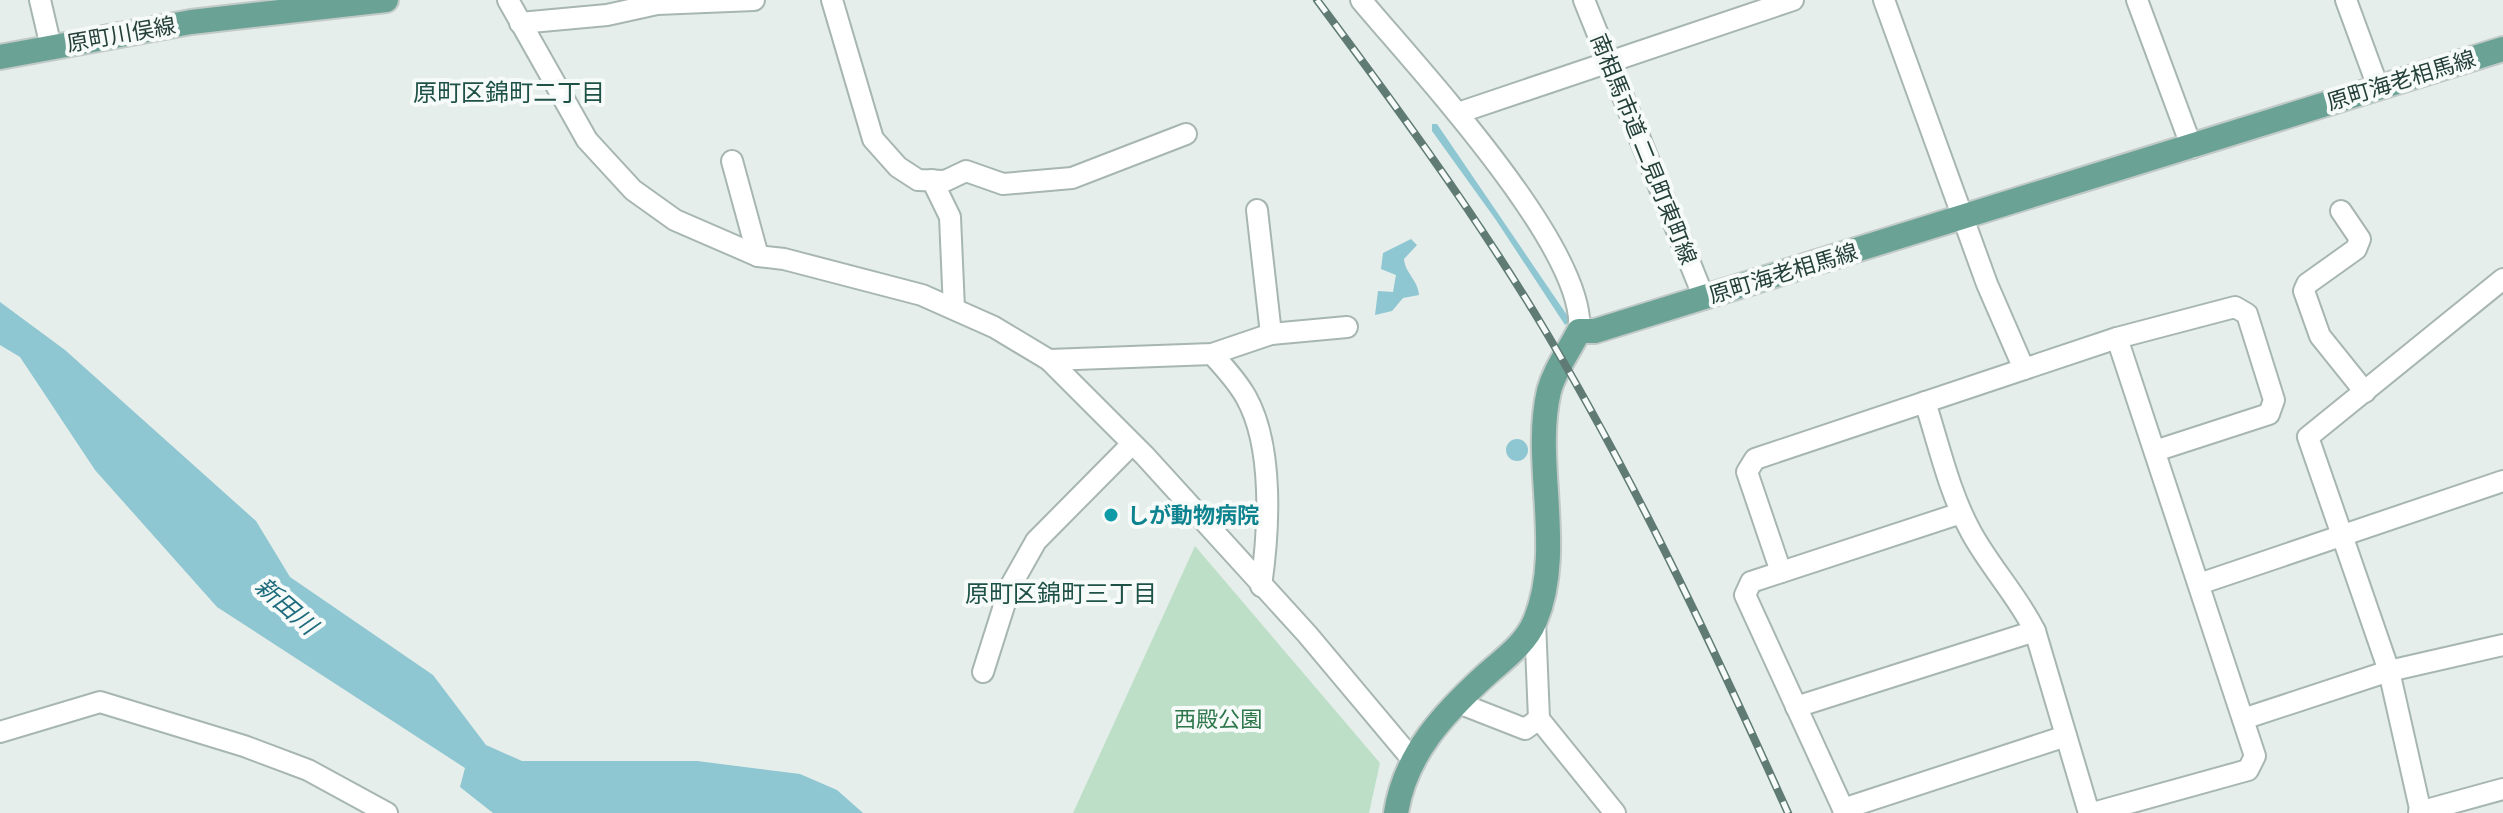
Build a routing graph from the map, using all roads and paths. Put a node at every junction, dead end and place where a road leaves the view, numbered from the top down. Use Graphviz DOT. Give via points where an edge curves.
graph roads {
  1 [pos="40,0"];
  2 [pos="386,0"];
  3 [pos="508,0"];
  4 [pos="754,0"];
  5 [pos="832,0"];
  6 [pos="1361,0"];
  7 [pos="1584,0"];
  8 [pos="1793,0"];
  9 [pos="1884,0"];
  10 [pos="2137,0"];
  11 [pos="2346,0"];
  12 [pos="520,23"];
  13 [pos="51,47"];
  14 [pos="2503,49"];
  15 [pos="0,57"];
  16 [pos="1611,61"];
  17 [pos="2378,87"];
  18 [pos="1458,113"];
  19 [pos="1186,134"];
  20 [pos="2192,148"];
  21 [pos="732,161"];
  22 [pos="932,180"];
  23 [pos="1257,210"];
  24 [pos="2341,211"];
  25 [pos="1963,218"];
  26 [pos="758,256"];
  27 [pos="2503,279"];
  28 [pos="1704,298"];
  29 [pos="954,309"];
  30 [pos="1347,327"];
  31 [pos="1579,331"];
  32 [pos="1271,334"];
  33 [pos="2117,338"];
  34 [pos="1212,354"];
  35 [pos="1049,360"];
  36 [pos="2024,369"];
  37 [pos="2365,392"];
  38 [pos="1925,402"];
  39 [pos="1132,444"];
  40 [pos="2155,451"];
  41 [pos="2503,481"];
  42 [pos="1961,513"];
  43 [pos="2343,537"];
  44 [pos="1781,572"];
  45 [pos="2199,584"];
  46 [pos="1261,586"];
  47 [pos="1535,622"];
  48 [pos="2035,631"];
  49 [pos="2503,645"];
  50 [pos="2389,671"];
  51 [pos="983,672"];
  52 [pos="1456,702"];
  53 [pos="1796,707"];
  54 [pos="1539,719"];
  55 [pos="2243,719"];
  56 [pos="0,732"];
  57 [pos="2066,736"];
  58 [pos="1411,758"];
  59 [pos="2503,789"];
  60 [pos="1844,811"];
  61 [pos="387,813"];
  62 [pos="1396,813"];
  63 [pos="1615,813"];
  64 [pos="2091,813"];
  65 [pos="2420,813"];
  1 -- 13 [label="street"];
  2 -- 13 [label="main road, 原町川俣線" via="191,22"];
  3 -- 12 [label="street"];
  4 -- 12 [label="street" via="657,4 607,15"];
  5 -- 22 [label="street" via="873,139 898,167 918,180"];
  6 -- 18 [label="street"];
  7 -- 16 [label="street, 南相馬市道 二見町東町線"];
  8 -- 16 [label="street"];
  9 -- 25 [label="street"];
  10 -- 20 [label="street"];
  11 -- 17 [label="street"];
  12 -- 26 [label="street" via="587,140 608,166 675,220"];
  13 -- 15 [label="main road, 原町川俣線"];
  14 -- 17 [label="main road, 原町海老相馬線"];
  16 -- 18 [label="street"];
  16 -- 28 [label="street, 南相馬市道 二見町東町線"];
  17 -- 20 [label="main road, 原町海老相馬線"];
  18 -- 31 [label="street" via="1558,256 1581,314"];
  19 -- 22 [label="street" via="1072,178 1003,184 966,171 945,181"];
  20 -- 25 [label="main road, 原町海老相馬線"];
  21 -- 26 [label="street"];
  22 -- 29 [label="street" via="950,217"];
  23 -- 32 [label="street"];
  24 -- 37 [label="street" via="2360,239 2356,249 2304,291 2320,336"];
  25 -- 28 [label="main road, 原町海老相馬線"];
  25 -- 36 [label="street"];
  26 -- 29 [label="street" via="922,295"];
  27 -- 37 [label="street"];
  28 -- 31 [label="main road, 原町海老相馬線" via="1595,331"];
  29 -- 35 [label="street"];
  30 -- 32 [label="street"];
  31 -- 47 [label="main road" via="1558,370 1547,407 1548,550"];
  32 -- 34 [label="street"];
  33 -- 36 [label="street"];
  33 -- 40 [label="street"];
  33 -- 40 [label="street" via="2235,307 2247,314 2274,400 2269,414"];
  34 -- 35 [label="street"];
  34 -- 46 [label="street" via="1247,398 1263,441 1266,553"];
  35 -- 39 [label="street"];
  36 -- 38 [label="street"];
  37 -- 43 [label="street" via="2308,437"];
  38 -- 42 [label="street"];
  38 -- 44 [label="street" via="1755,459 1747,472"];
  39 -- 46 [label="street"];
  39 -- 51 [label="street" via="1036,541 1010,587"];
  40 -- 45 [label="street"];
  41 -- 43 [label="street"];
  42 -- 44 [label="street"];
  42 -- 48 [label="street"];
  43 -- 45 [label="street"];
  43 -- 50 [label="street"];
  44 -- 53 [label="street" via="1751,582 1745,595"];
  45 -- 55 [label="street"];
  46 -- 58 [label="street"];
  47 -- 52 [label="main road" via="1520,645"];
  47 -- 54 [label="street"];
  48 -- 53 [label="street"];
  48 -- 57 [label="street"];
  49 -- 50 [label="street"];
  50 -- 55 [label="street"];
  50 -- 65 [label="street"];
  52 -- 54 [label="street" via="1525,729"];
  52 -- 58 [label="main road"];
  53 -- 60 [label="street"];
  54 -- 63 [label="street"];
  55 -- 64 [label="street" via="2255,756 2248,770"];
  56 -- 61 [label="street" via="100,702 295,765"];
  57 -- 60 [label="street"];
  57 -- 64 [label="street"];
  58 -- 62 [label="main road"];
  59 -- 65 [label="street"];
}
